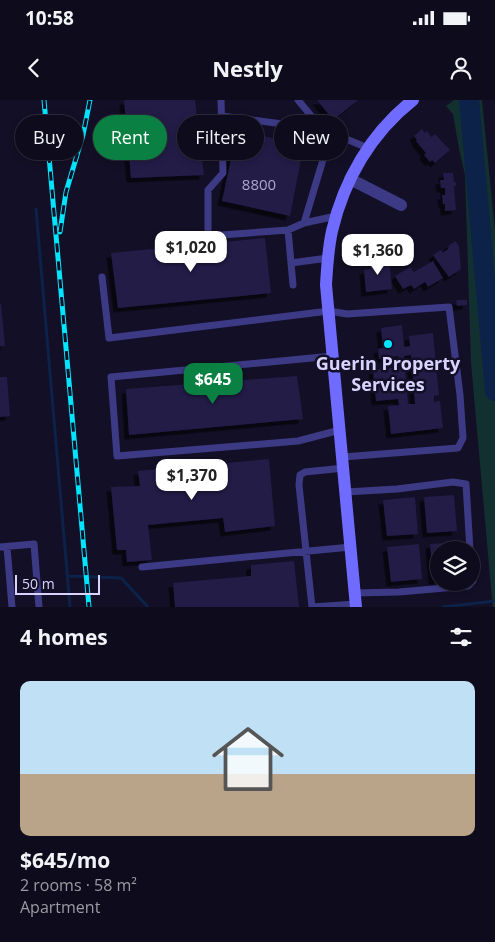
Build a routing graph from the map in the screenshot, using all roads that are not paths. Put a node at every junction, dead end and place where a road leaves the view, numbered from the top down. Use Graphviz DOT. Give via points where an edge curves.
graph roads {
  1 [pos="221,100"];
  2 [pos="298,100"];
  3 [pos="413,100"];
  4 [pos="222,115"];
  5 [pos="310,115"];
  6 [pos="348,140"];
  7 [pos="368,148"];
  8 [pos="223,160"];
  9 [pos="323,160"];
  10 [pos="350,179"];
  11 [pos="401,204"];
  12 [pos="336,216"];
  13 [pos="304,223"];
  14 [pos="288,230"];
  15 [pos="328,258"];
  16 [pos="291,263"];
  17 [pos="102,276"];
  18 [pos="293,285"];
  19 [pos="329,311"];
  20 [pos="334,356"];
  21 [pos="340,430"];
  22 [pos="343,462"];
  23 [pos="346,492"];
  24 [pos="469,541"];
  25 [pos="3,547"];
  26 [pos="351,547"];
  27 [pos="306,551"];
  28 [pos="142,567"];
  29 [pos="430,589"];
  30 [pos="356,602"];
  31 [pos="12,607"];
  32 [pos="39,607"];
  1 -- 4 [label="lane"];
  2 -- 5 [label="lane"];
  3 -- 7 [label="street" via="386,124"];
  6 -- 7 [label="lane"];
  7 -- 10 [label="street"];
  8 -- 14 [label="lane" via="223,173 208,190 208,236"];
  9 -- 13 [label="lane"];
  10 -- 11 [label="street"];
  10 -- 12 [label="street"];
  12 -- 13 [label="lane"];
  12 -- 15 [label="street"];
  13 -- 14 [label="lane"];
  14 -- 16 [label="lane"];
  15 -- 16 [label="lane"];
  15 -- 19 [label="street" via="326,285"];
  16 -- 18 [label="lane"];
  17 -- 19 [label="lane" via="109,338"];
  19 -- 20 [label="street"];
  19 -- 22 [label="lane" via="347,314 449,307 460,395 462,438 458,448"];
  20 -- 21 [label="street"];
  20 -- 21 [label="lane" via="111,377 117,456 298,442"];
  21 -- 22 [label="street"];
  22 -- 23 [label="street"];
  22 -- 27 [label="lane" via="300,475 298,485"];
  23 -- 24 [label="lane" via="453,482 466,484"];
  23 -- 26 [label="street"];
  25 -- 31 [label="lane"];
  25 -- 32 [label="lane" via="34,544"];
  26 -- 27 [label="lane"];
  26 -- 30 [label="street"];
  27 -- 28 [label="lane"];
  27 -- 30 [label="lane" via="312,606"];
  29 -- 30 [label="lane" via="399,592"];
}
